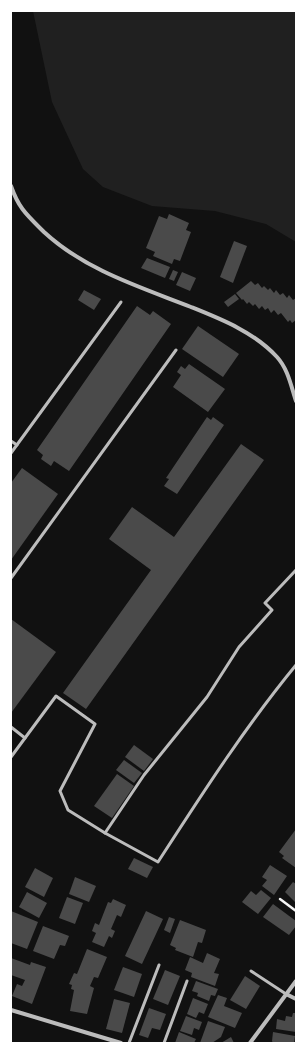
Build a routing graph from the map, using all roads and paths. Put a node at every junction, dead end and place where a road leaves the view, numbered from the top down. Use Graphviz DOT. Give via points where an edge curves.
graph roads {
  1 [pos="11,186"];
  2 [pos="121,302"];
  3 [pos="176,350"];
  4 [pos="296,401"];
  5 [pos="11,441"];
  6 [pos="17,445"];
  7 [pos="11,452"];
  8 [pos="296,570"];
  9 [pos="11,578"];
  10 [pos="296,665"];
  11 [pos="11,727"];
  12 [pos="25,738"];
  13 [pos="11,757"];
  14 [pos="105,833"];
  15 [pos="280,899"];
  16 [pos="296,911"];
  17 [pos="159,965"];
  18 [pos="251,971"];
  19 [pos="296,980"];
  20 [pos="187,982"];
  21 [pos="286,994"];
  22 [pos="296,999"];
  23 [pos="11,1010"];
  24 [pos="121,1043"];
  25 [pos="129,1043"];
  26 [pos="164,1043"];
  27 [pos="250,1043"];
  1 -- 4 [label="street" via="18,205 59,246 100,271 221,319 265,346 287,372"];
  2 -- 6 [label="lane"];
  3 -- 9 [label="lane"];
  5 -- 6 [label="lane"];
  6 -- 7 [label="lane"];
  8 -- 14 [label="lane" via="265,603 272,610 239,647 207,697 144,775"];
  10 -- 14 [label="lane" via="213,776 158,862"];
  11 -- 12 [label="lane"];
  12 -- 13 [label="lane"];
  12 -- 14 [label="lane" via="56,696 95,724 60,791 68,810"];
  15 -- 16 [label="path"];
  17 -- 25 [label="lane"];
  18 -- 21 [label="lane"];
  19 -- 21 [label="street"];
  20 -- 26 [label="lane"];
  21 -- 22 [label="street"];
  21 -- 27 [label="street"];
  23 -- 24 [label="street"];
}
